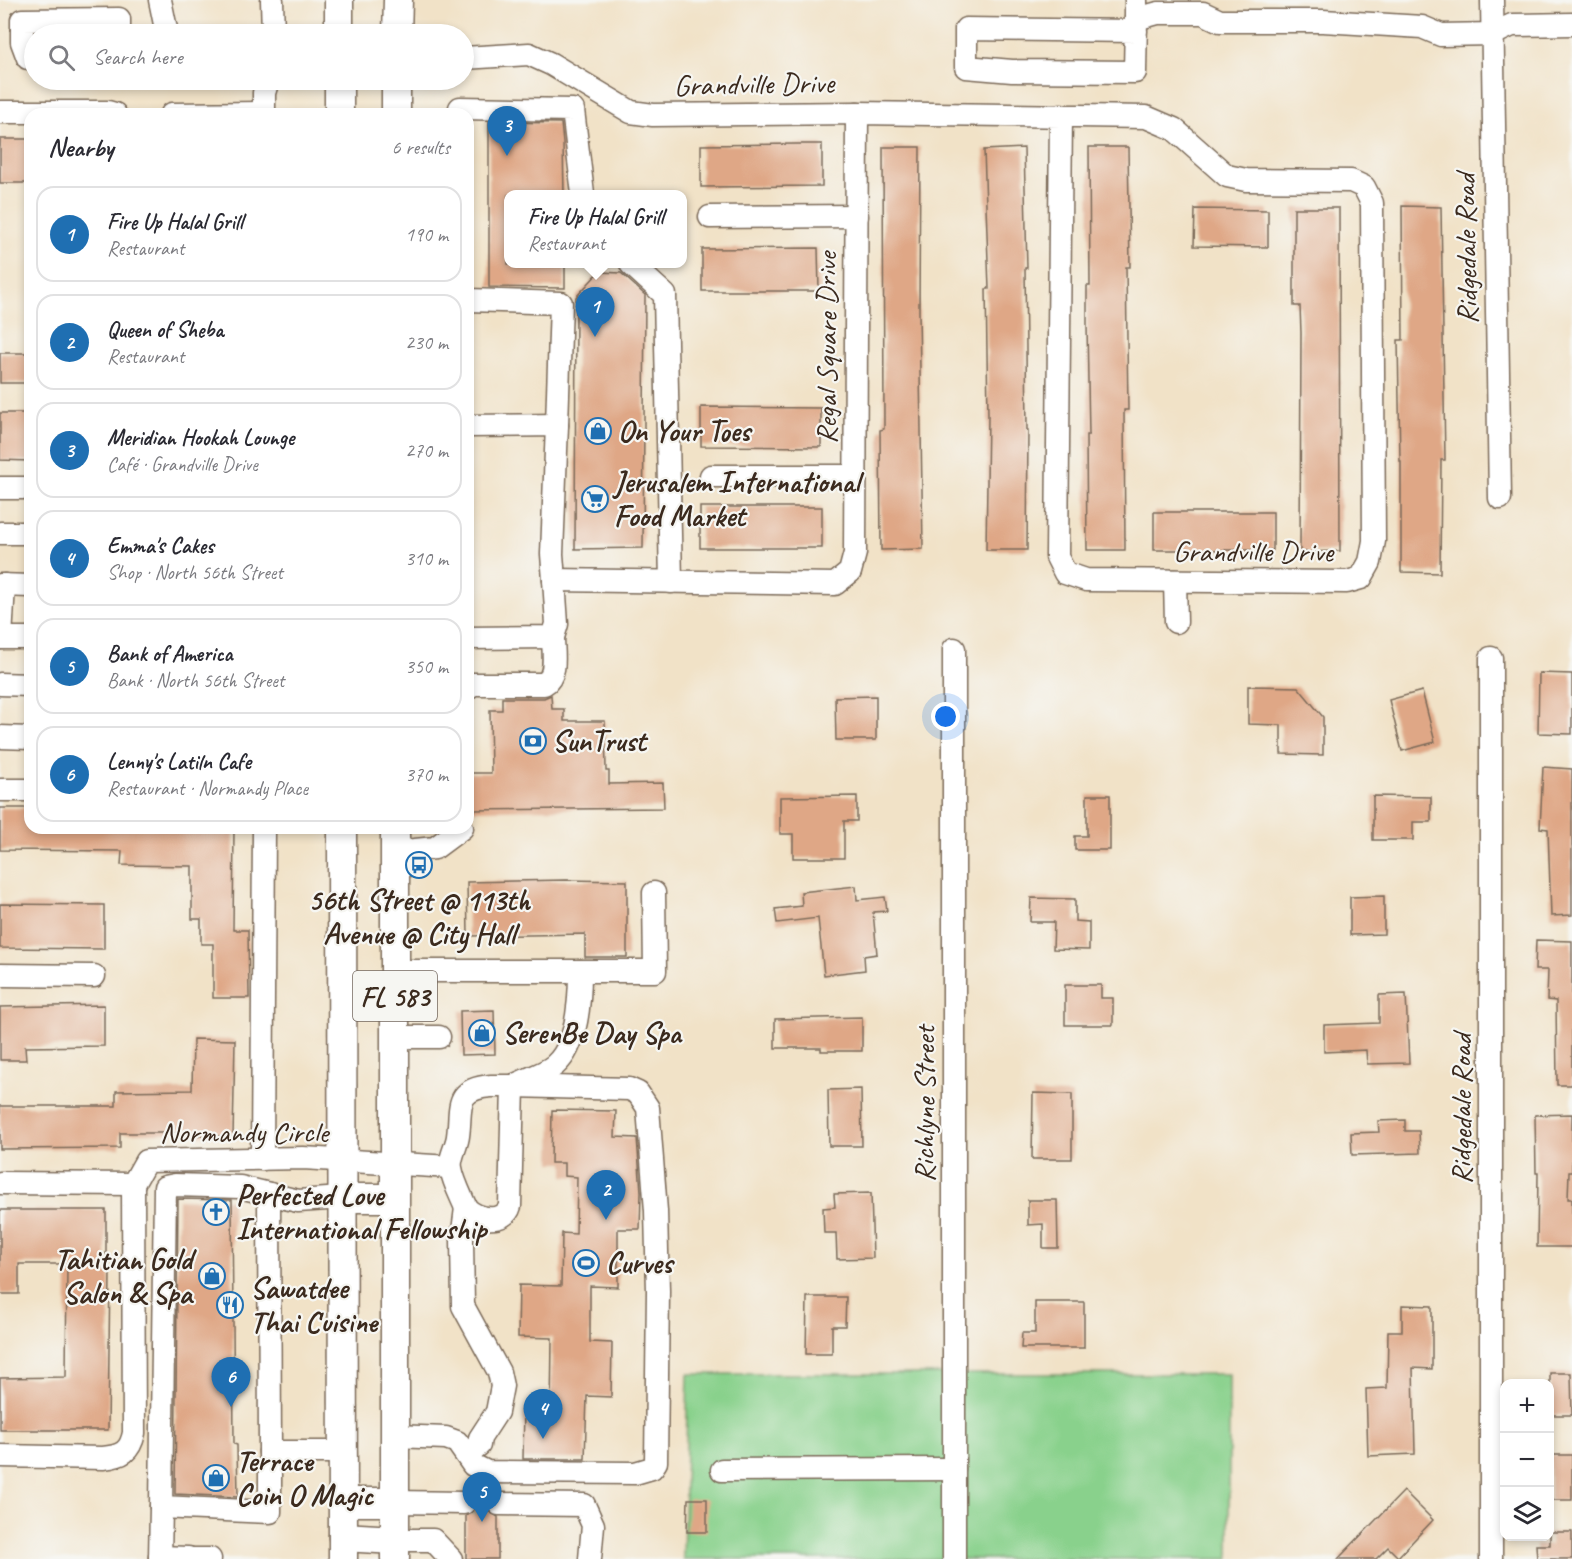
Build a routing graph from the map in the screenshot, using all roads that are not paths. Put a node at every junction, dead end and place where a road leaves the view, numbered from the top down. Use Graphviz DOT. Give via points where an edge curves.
graph roads {
  1 [pos="160,0"];
  2 [pos="272,0"];
  3 [pos="339,0"];
  4 [pos="398,0"];
  5 [pos="1492,0"];
  6 [pos="1136,17"];
  7 [pos="119,24"];
  8 [pos="165,24"];
  9 [pos="273,24"];
  10 [pos="339,24"];
  11 [pos="397,24"];
  12 [pos="1572,24"];
  13 [pos="1493,34"];
  14 [pos="24,47"];
  15 [pos="474,57"];
  16 [pos="265,90"];
  17 [pos="339,90"];
  18 [pos="396,90"];
  19 [pos="264,108"];
  20 [pos="339,108"];
  21 [pos="396,108"];
  22 [pos="474,108"];
  23 [pos="0,112"];
  24 [pos="24,112"];
  25 [pos="857,113"];
  26 [pos="1061,115"];
  27 [pos="582,190"];
  28 [pos="856,216"];
  29 [pos="710,217"];
  30 [pos="635,268"];
  31 [pos="474,300"];
  32 [pos="557,425"];
  33 [pos="474,426"];
  34 [pos="711,476"];
  35 [pos="855,476"];
  36 [pos="0,488"];
  37 [pos="24,488"];
  38 [pos="1500,498"];
  39 [pos="0,533"];
  40 [pos="24,533"];
  41 [pos="554,580"];
  42 [pos="1175,581"];
  43 [pos="671,582"];
  44 [pos="2,585"];
  45 [pos="24,586"];
  46 [pos="1176,622"];
  47 [pos="553,637"];
  48 [pos="1,638"];
  49 [pos="24,638"];
  50 [pos="474,638"];
  51 [pos="954,649"];
  52 [pos="1491,658"];
  53 [pos="0,684"];
  54 [pos="474,684"];
  55 [pos="24,685"];
  56 [pos="0,737"];
  57 [pos="24,738"];
  58 [pos="0,790"];
  59 [pos="24,790"];
  60 [pos="264,834"];
  61 [pos="342,834"];
  62 [pos="454,834"];
  63 [pos="395,840"];
  64 [pos="654,893"];
  65 [pos="395,971"];
  66 [pos="580,971"];
  67 [pos="0,975"];
  68 [pos="94,976"];
  69 [pos="395,1036"];
  70 [pos="439,1036"];
  71 [pos="513,1086"];
  72 [pos="262,1159"];
  73 [pos="342,1161"];
  74 [pos="394,1164"];
  75 [pos="450,1167"];
  76 [pos="0,1183"];
  77 [pos="133,1184"];
  78 [pos="269,1194"];
  79 [pos="342,1198"];
  80 [pos="394,1198"];
  81 [pos="466,1208"];
  82 [pos="395,1436"];
  83 [pos="270,1452"];
  84 [pos="343,1452"];
  85 [pos="467,1454"];
  86 [pos="0,1456"];
  87 [pos="954,1469"];
  88 [pos="722,1470"];
  89 [pos="343,1502"];
  90 [pos="395,1502"];
  91 [pos="464,1503"];
  92 [pos="499,1504"];
  93 [pos="161,1508"];
  94 [pos="343,1548"];
  95 [pos="395,1549"];
  96 [pos="160,1558"];
  97 [pos="195,1559"];
  98 [pos="451,1559"];
  99 [pos="590,1559"];
  100 [pos="954,1559"];
  101 [pos="1491,1559"];
  1 -- 8 [label="street"];
  2 -- 9 [label="street"];
  3 -- 10 [label="main road"];
  4 -- 11 [label="main road"];
  5 -- 13 [label="street, Ridgedale Road"];
  6 -- 6 [label="street" via="1135,72 966,67 966,29"];
  6 -- 13 [label="street" via="1203,13 1220,21 1323,21 1422,27 1441,35"];
  7 -- 14 [label="street" via="119,19 22,20"];
  12 -- 13 [label="street" via="1512,25"];
  13 -- 38 [label="street, Ridgedale Road"];
  15 -- 25 [label="street, Grandville Drive" via="529,54 551,63 631,112"];
  16 -- 19 [label="street"];
  17 -- 20 [label="main road"];
  18 -- 21 [label="main road"];
  22 -- 27 [label="street" via="573,110"];
  23 -- 24 [label="street"];
  25 -- 26 [label="street, Grandville Drive"];
  25 -- 28 [label="street, Regal Square Drive"];
  26 -- 42 [label="street, Grandville Drive" via="1058,557 1065,573 1086,580"];
  26 -- 42 [label="street, Grandville Drive" via="1146,117 1174,129 1227,176 1246,180 1352,182 1364,187 1372,202 1374,541 1370,562 1361,578 1347,582"];
  28 -- 29 [label="street"];
  28 -- 35 [label="street, Regal Square Drive"];
  30 -- 43 [label="street" via="665,295"];
  31 -- 32 [label="street" via="561,303"];
  32 -- 33 [label="street"];
  32 -- 41 [label="street"];
  34 -- 35 [label="street"];
  35 -- 43 [label="street, Regal Square Drive" via="855,554 850,572 835,584"];
  36 -- 37 [label="street"];
  39 -- 40 [label="street"];
  41 -- 43 [label="street, Regal Square Drive"];
  41 -- 47 [label="street"];
  42 -- 46 [label="street"];
  44 -- 45 [label="street"];
  44 -- 48 [label="street"];
  47 -- 50 [label="street"];
  47 -- 54 [label="street" via="550,681"];
  48 -- 49 [label="street"];
  51 -- 87 [label="street, Richlyne Street"];
  52 -- 101 [label="street, Ridgedale Road"];
  53 -- 55 [label="street"];
  56 -- 57 [label="street"];
  58 -- 59 [label="street"];
  60 -- 72 [label="street"];
  61 -- 73 [label="main road, FL 583"];
  62 -- 63 [label="street" via="435,848"];
  63 -- 65 [label="main road, FL 583"];
  64 -- 66 [label="street" via="655,971"];
  65 -- 66 [label="street"];
  65 -- 69 [label="main road, FL 583"];
  66 -- 71 [label="street" via="578,1019 565,1053 555,1066"];
  67 -- 68 [label="street"];
  69 -- 70 [label="street"];
  69 -- 74 [label="main road, FL 583"];
  71 -- 75 [label="street" via="472,1089 464,1097"];
  71 -- 81 [label="street" via="508,1213 479,1217"];
  71 -- 85 [label="street" via="629,1089 648,1108 658,1291 656,1462 652,1468 635,1473 487,1472 473,1464"];
  72 -- 73 [label="street, Normandy Circle"];
  72 -- 77 [label="street, Normandy Circle" via="146,1161"];
  73 -- 74 [label="street, Normandy Circle"];
  73 -- 79 [label="main road, FL 583"];
  74 -- 75 [label="street, Normandy Circle"];
  74 -- 80 [label="main road, FL 583"];
  75 -- 81 [label="street"];
  76 -- 77 [label="street, Normandy Circle"];
  77 -- 86 [label="street" via="132,1444 124,1452 103,1458"];
  78 -- 79 [label="street" via="298,1201"];
  78 -- 83 [label="street"];
  78 -- 93 [label="street" via="240,1187 165,1187"];
  79 -- 80 [label="main road"];
  79 -- 84 [label="main road, FL 583"];
  80 -- 82 [label="main road, FL 583"];
  81 -- 85 [label="street" via="462,1239 463,1306 499,1372 502,1386 497,1412 479,1445"];
  82 -- 85 [label="street" via="446,1438 458,1442"];
  82 -- 90 [label="main road, FL 583"];
  83 -- 84 [label="street"];
  83 -- 93 [label="street" via="270,1512"];
  84 -- 89 [label="main road, FL 583"];
  87 -- 88 [label="street"];
  87 -- 100 [label="street, Richlyne Street"];
  89 -- 90 [label="main road"];
  89 -- 94 [label="main road, FL 583"];
  90 -- 91 [label="street"];
  90 -- 95 [label="main road, FL 583"];
  92 -- 99 [label="street" via="584,1504 593,1525"];
  93 -- 96 [label="street"];
  94 -- 95 [label="main road"];
  95 -- 98 [label="street" via="434,1539"];
  96 -- 97 [label="street"];
}
